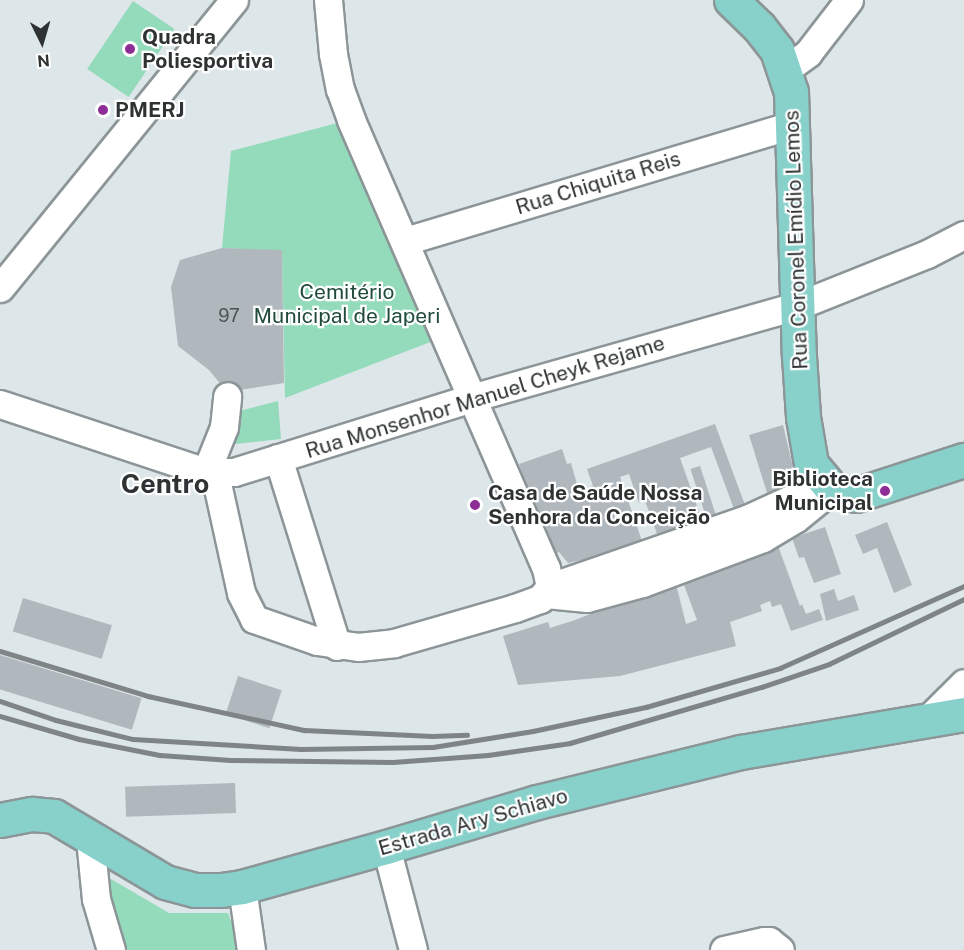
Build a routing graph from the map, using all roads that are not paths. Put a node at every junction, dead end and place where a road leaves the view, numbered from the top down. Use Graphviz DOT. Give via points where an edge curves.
graph roads {
  1 [pos="234,0"];
  2 [pos="328,0"];
  3 [pos="731,0"];
  4 [pos="836,4"];
  5 [pos="785,70"];
  6 [pos="791,125"];
  7 [pos="964,235"];
  8 [pos="405,241"];
  9 [pos="0,288"];
  10 [pos="797,306"];
  11 [pos="227,396"];
  12 [pos="471,398"];
  13 [pos="0,404"];
  14 [pos="964,444"];
  15 [pos="278,458"];
  16 [pos="964,460"];
  17 [pos="206,472"];
  18 [pos="829,487"];
  19 [pos="548,591"];
  20 [pos="337,646"];
  21 [pos="964,683"];
  22 [pos="964,714"];
  23 [pos="927,720"];
  24 [pos="0,820"];
  25 [pos="90,839"];
  26 [pos="386,847"];
  27 [pos="242,887"];
  28 [pos="775,946"];
  29 [pos="111,950"];
  30 [pos="251,950"];
  31 [pos="412,950"];
  32 [pos="724,950"];
  1 -- 9 [label="street"];
  2 -- 8 [label="street" via="340,89"];
  3 -- 5 [label="main road, Rua Coronel Emídio Lemos" via="777,50"];
  4 -- 5 [label="street" via="808,53"];
  5 -- 6 [label="main road, Rua Coronel Emídio Lemos" via="791,92"];
  6 -- 8 [label="street, Rua Chiquita Reis"];
  6 -- 10 [label="main road, Rua Coronel Emídio Lemos"];
  7 -- 10 [label="street, Rua Monsenhor Manuel Cheyk Rejame" via="927,254"];
  8 -- 12 [label="street"];
  10 -- 12 [label="street, Rua Monsenhor Manuel Cheyk Rejame"];
  10 -- 18 [label="main road, Rua Coronel Emídio Lemos" via="806,438 811,465"];
  11 -- 17 [label="street" via="224,427"];
  12 -- 15 [label="street, Rua Monsenhor Manuel Cheyk Rejame"];
  12 -- 19 [label="street" via="546,568"];
  13 -- 17 [label="street, Rua Monsenhor Manuel Cheyk Rejame"];
  14 -- 18 [label="main road" via="861,480"];
  15 -- 17 [label="street, Rua Monsenhor Manuel Cheyk Rejame" via="234,472"];
  15 -- 20 [label="street"];
  16 -- 18 [label="main road" via="866,493 847,495"];
  17 -- 20 [label="street" via="218,488 241,593 250,614 267,625"];
  18 -- 19 [label="street" via="750,518 683,555"];
  19 -- 20 [label="street" via="515,608 394,643"];
  21 -- 23 [label="street"];
  22 -- 23 [label="main road, Estrada Ary Schiavo"];
  23 -- 26 [label="main road, Estrada Ary Schiavo" via="741,752 537,802"];
  24 -- 25 [label="main road, Estrada Ary Schiavo" via="32,814 54,816"];
  25 -- 27 [label="main road, Estrada Ary Schiavo" via="180,888 207,891"];
  25 -- 29 [label="street" via="96,898"];
  26 -- 27 [label="main road, Estrada Ary Schiavo"];
  26 -- 31 [label="street"];
  27 -- 30 [label="street"];
  28 -- 32 [label="street"];
}
